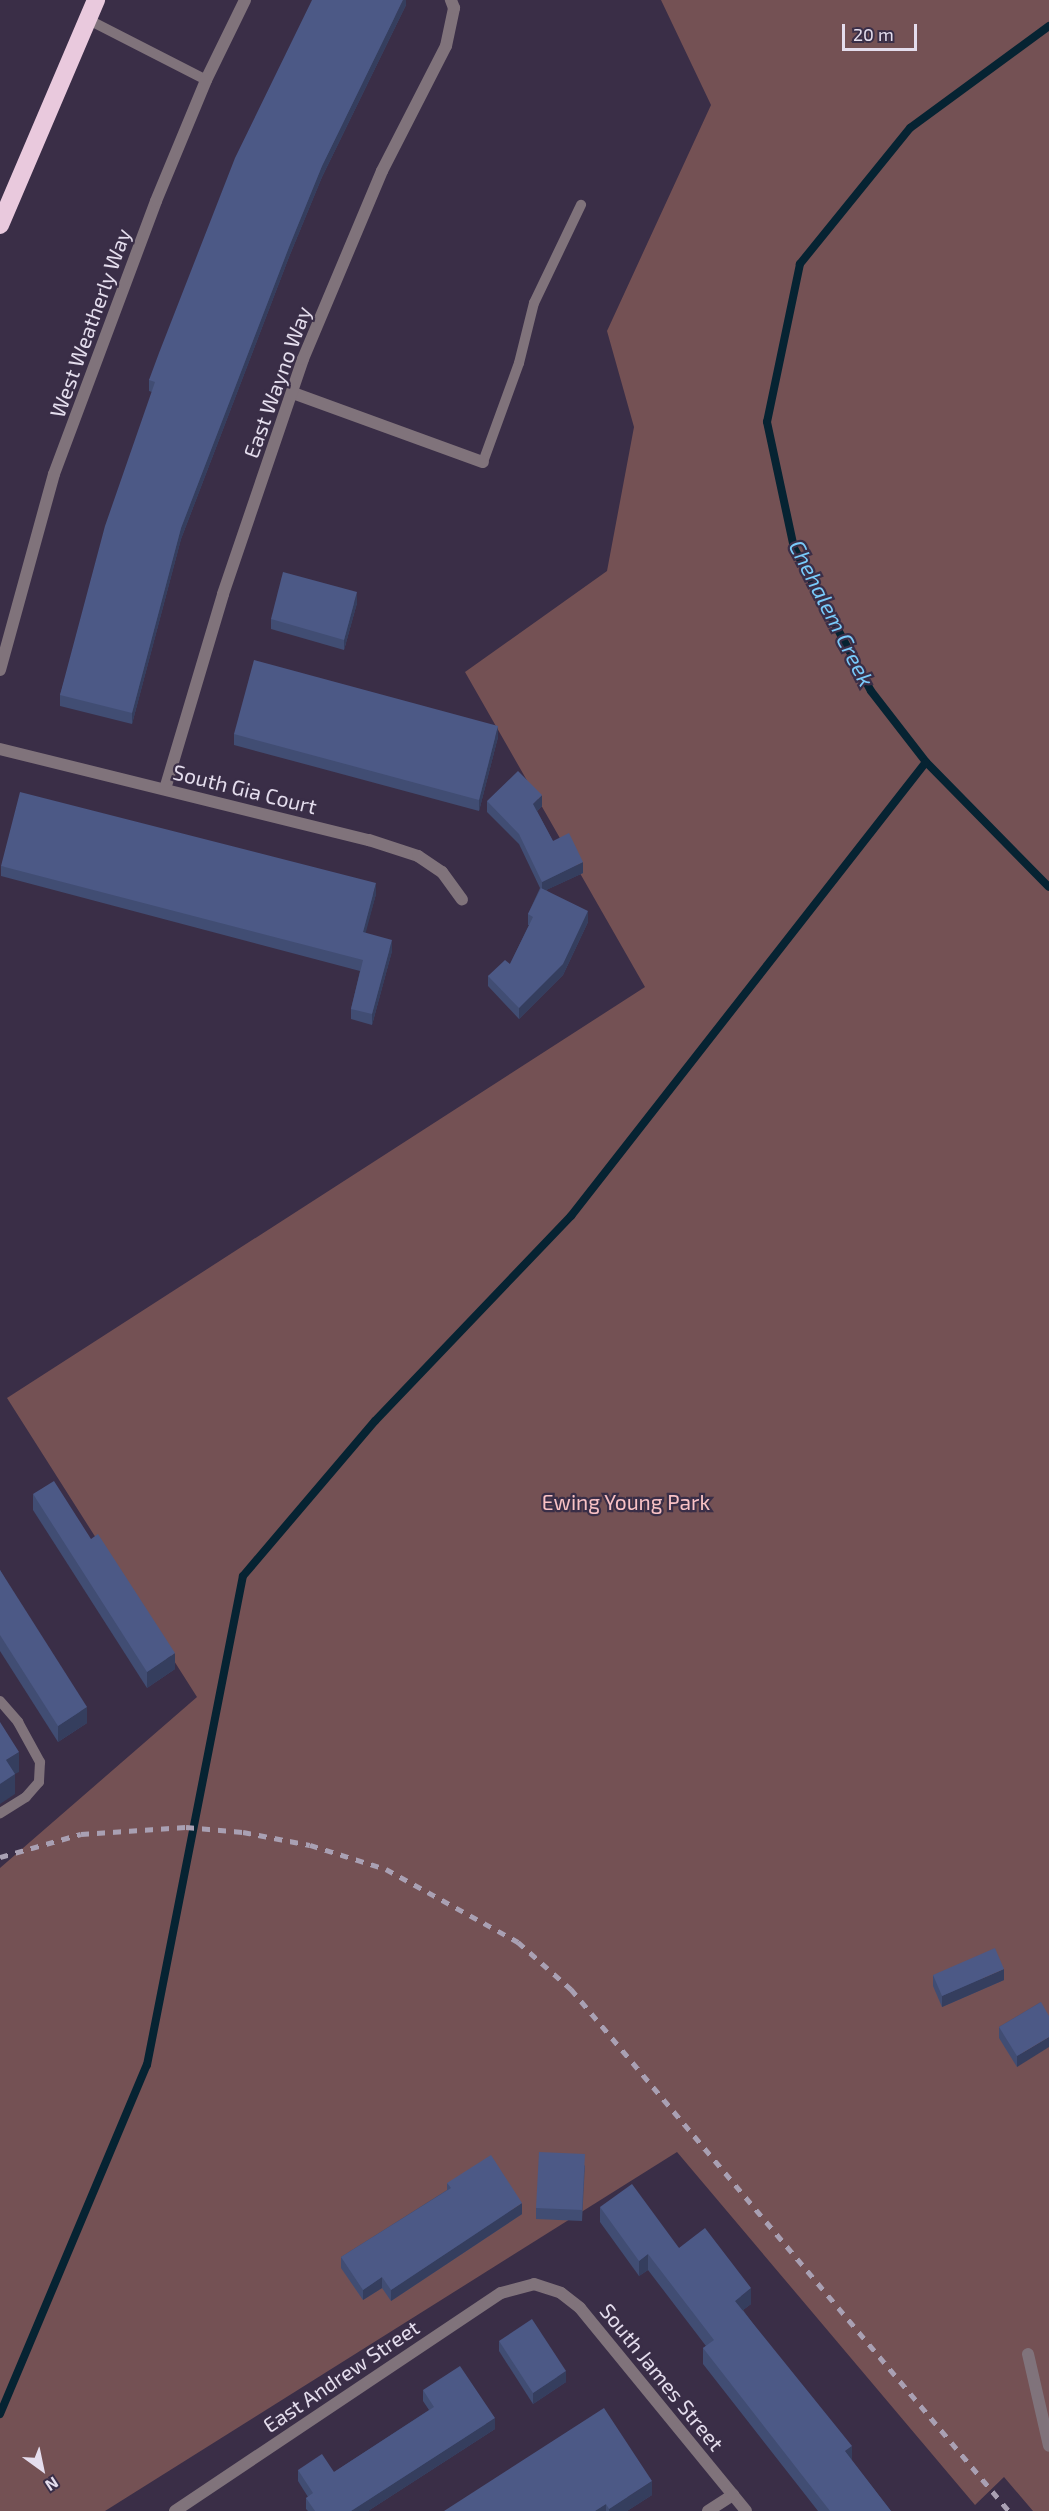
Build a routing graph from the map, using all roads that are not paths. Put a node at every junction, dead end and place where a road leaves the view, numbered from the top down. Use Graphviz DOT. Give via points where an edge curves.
graph roads {
  1 [pos="96,0"];
  2 [pos="245,0"];
  3 [pos="451,0"];
  4 [pos="87,18"];
  5 [pos="206,80"];
  6 [pos="581,205"];
  7 [pos="0,225"];
  8 [pos="293,393"];
  9 [pos="483,462"];
  10 [pos="0,670"];
  11 [pos="0,749"];
  12 [pos="165,789"];
  13 [pos="462,900"];
  14 [pos="0,1701"];
  15 [pos="0,1813"];
  16 [pos="534,2284"];
  17 [pos="1028,2354"];
  18 [pos="1049,2446"];
  19 [pos="733,2495"];
  20 [pos="175,2511"];
  21 [pos="708,2511"];
  22 [pos="746,2511"];
  1 -- 4 [label="highway"];
  2 -- 5 [label="street, West Weatherly Way"];
  3 -- 8 [label="street, East Wayno Way" via="454,8 446,46 382,171"];
  4 -- 5 [label="lane"];
  4 -- 7 [label="highway"];
  5 -- 10 [label="street, West Weatherly Way" via="156,201 54,474"];
  6 -- 9 [label="lane" via="534,303 519,363"];
  8 -- 9 [label="street"];
  8 -- 12 [label="street, East Wayno Way" via="223,594"];
  11 -- 12 [label="street, South Gia Court"];
  12 -- 13 [label="street, South Gia Court" via="418,856 442,872"];
  14 -- 15 [label="lane" via="18,1722 40,1762 39,1782 26,1797"];
  16 -- 19 [label="street, South James Street" via="561,2293 580,2308"];
  16 -- 20 [label="street, East Andrew Street" via="501,2293"];
  17 -- 18 [label="street"];
  19 -- 21 [label="street"];
  19 -- 22 [label="street, South James Street"];
}
